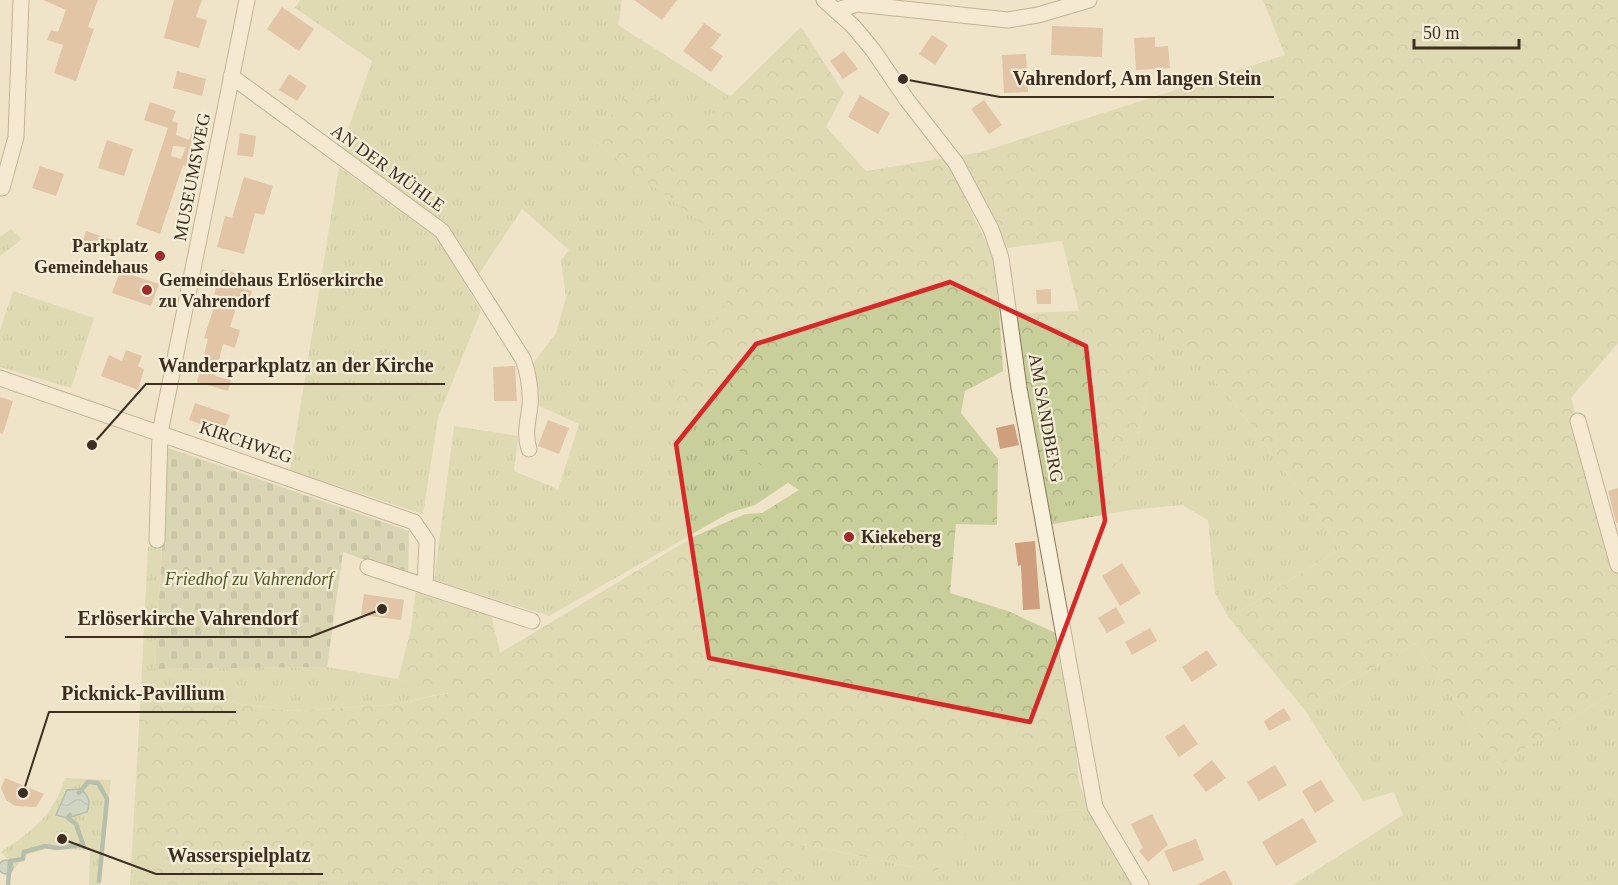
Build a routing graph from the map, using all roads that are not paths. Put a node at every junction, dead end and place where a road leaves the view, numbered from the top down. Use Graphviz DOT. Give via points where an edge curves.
graph roads {
  1 [pos="21,0"];
  2 [pos="247,0"];
  3 [pos="824,0"];
  4 [pos="1089,0"];
  5 [pos="837,10"];
  6 [pos="231,76"];
  7 [pos="2,188"];
  8 [pos="0,378"];
  9 [pos="1578,421"];
  10 [pos="160,433"];
  11 [pos="529,449"];
  12 [pos="158,540"];
  13 [pos="1618,565"];
  14 [pos="368,567"];
  15 [pos="425,586"];
  16 [pos="532,621"];
  17 [pos="1142,885"];
  1 -- 7 [label="street" via="16,137"];
  2 -- 6 [label="street, MUSEUMSWEG"];
  3 -- 5 [label="street, AM SANDBERG"];
  4 -- 5 [label="street" via="1008,20 857,4"];
  5 -- 17 [label="street, AM SANDBERG" via="873,50 956,163 991,229 1001,258 1019,388 1095,807"];
  6 -- 10 [label="street, MUSEUMSWEG"];
  6 -- 11 [label="street, AN DER MÜHLE" via="442,231 523,359 530,377 525,437"];
  8 -- 10 [label="street, KIRCHWEG"];
  9 -- 13 [label="street"];
  10 -- 12 [label="street, MUSEUMSWEG"];
  10 -- 15 [label="street, KIRCHWEG" via="414,522 427,542"];
  14 -- 15 [label="street"];
  15 -- 16 [label="street"];
}
